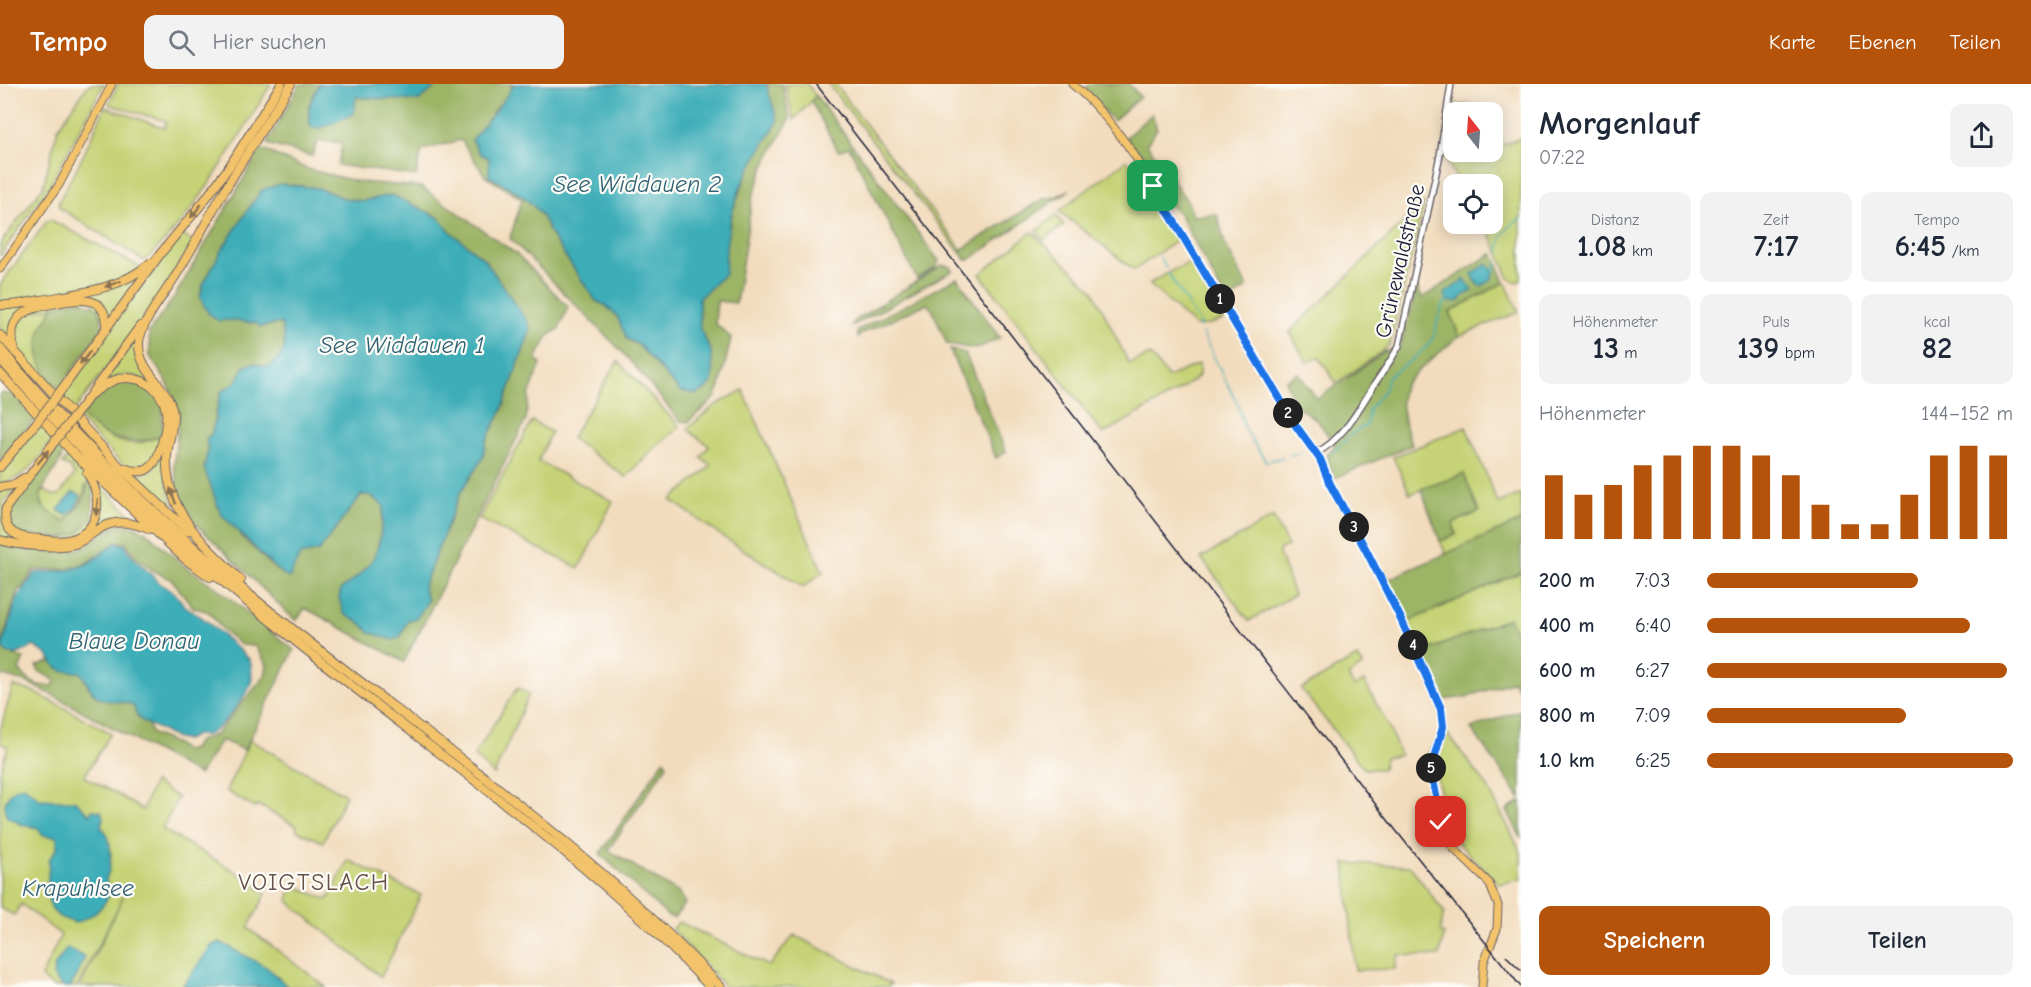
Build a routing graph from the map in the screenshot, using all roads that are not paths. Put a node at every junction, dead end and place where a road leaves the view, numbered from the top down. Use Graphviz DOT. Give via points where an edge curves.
graph roads {
  1 [pos="112,84"];
  2 [pos="281,84"];
  3 [pos="291,84"];
  4 [pos="1072,84"];
  5 [pos="1451,84"];
  6 [pos="161,253"];
  7 [pos="0,269"];
  8 [pos="160,300"];
  9 [pos="0,305"];
  10 [pos="106,330"];
  11 [pos="0,335"];
  12 [pos="0,348"];
  13 [pos="17,356"];
  14 [pos="0,359"];
  15 [pos="0,374"];
  16 [pos="90,395"];
  17 [pos="1316,453"];
  18 [pos="75,455"];
  19 [pos="0,467"];
  20 [pos="120,467"];
  21 [pos="32,472"];
  22 [pos="0,487"];
  23 [pos="156,532"];
  24 [pos="0,540"];
  25 [pos="205,545"];
  26 [pos="292,633"];
  27 [pos="710,987"];
  28 [pos="721,987"];
  29 [pos="1482,987"];
  1 -- 7 [label="main road" via="59,185"];
  2 -- 6 [label="highway, one-way" via="229,167"];
  3 -- 8 [label="highway"];
  4 -- 17 [label="main road" via="1127,144 1292,420"];
  5 -- 17 [label="street, Grünewaldstraße" via="1440,155 1399,346 1344,429"];
  6 -- 9 [label="highway, one-way" via="139,272 107,287"];
  6 -- 10 [label="highway"];
  8 -- 16 [label="highway"];
  25 -- 8 [label="highway, one-way" via="175,502 167,469 173,422 171,404 143,365 140,354 140,336"];
  10 -- 13 [label="highway" via="102,309 87,299 36,307 25,311 15,322 12,338"];
  10 -- 19 [label="highway, one-way, bridge"];
  11 -- 13 [label="highway"];
  12 -- 26 [label="highway" via="130,487"];
  13 -- 20 [label="highway"];
  14 -- 26 [label="highway" via="114,483 207,568"];
  15 -- 18 [label="highway"];
  16 -- 20 [label="highway" via="112,382 133,378 154,388 164,403 166,427 155,462 141,471"];
  21 -- 16 [label="highway, one-way, bridge"];
  17 -- 29 [label="main road" via="1441,709 1443,727 1432,762 1432,781 1446,837 1488,883 1497,900 1499,918 1484,962"];
  18 -- 21 [label="highway, one-way" via="93,481 98,501 92,525 75,538 26,538 10,531 6,508"];
  18 -- 23 [label="highway"];
  20 -- 25 [label="highway"];
  21 -- 22 [label="highway" via="13,485"];
  23 -- 24 [label="highway" via="118,522 67,546"];
  23 -- 26 [label="highway" via="259,617"];
  25 -- 26 [label="highway"];
  26 -- 27 [label="highway" via="564,850 639,916"];
  26 -- 28 [label="highway" via="573,848 667,932"];
}
